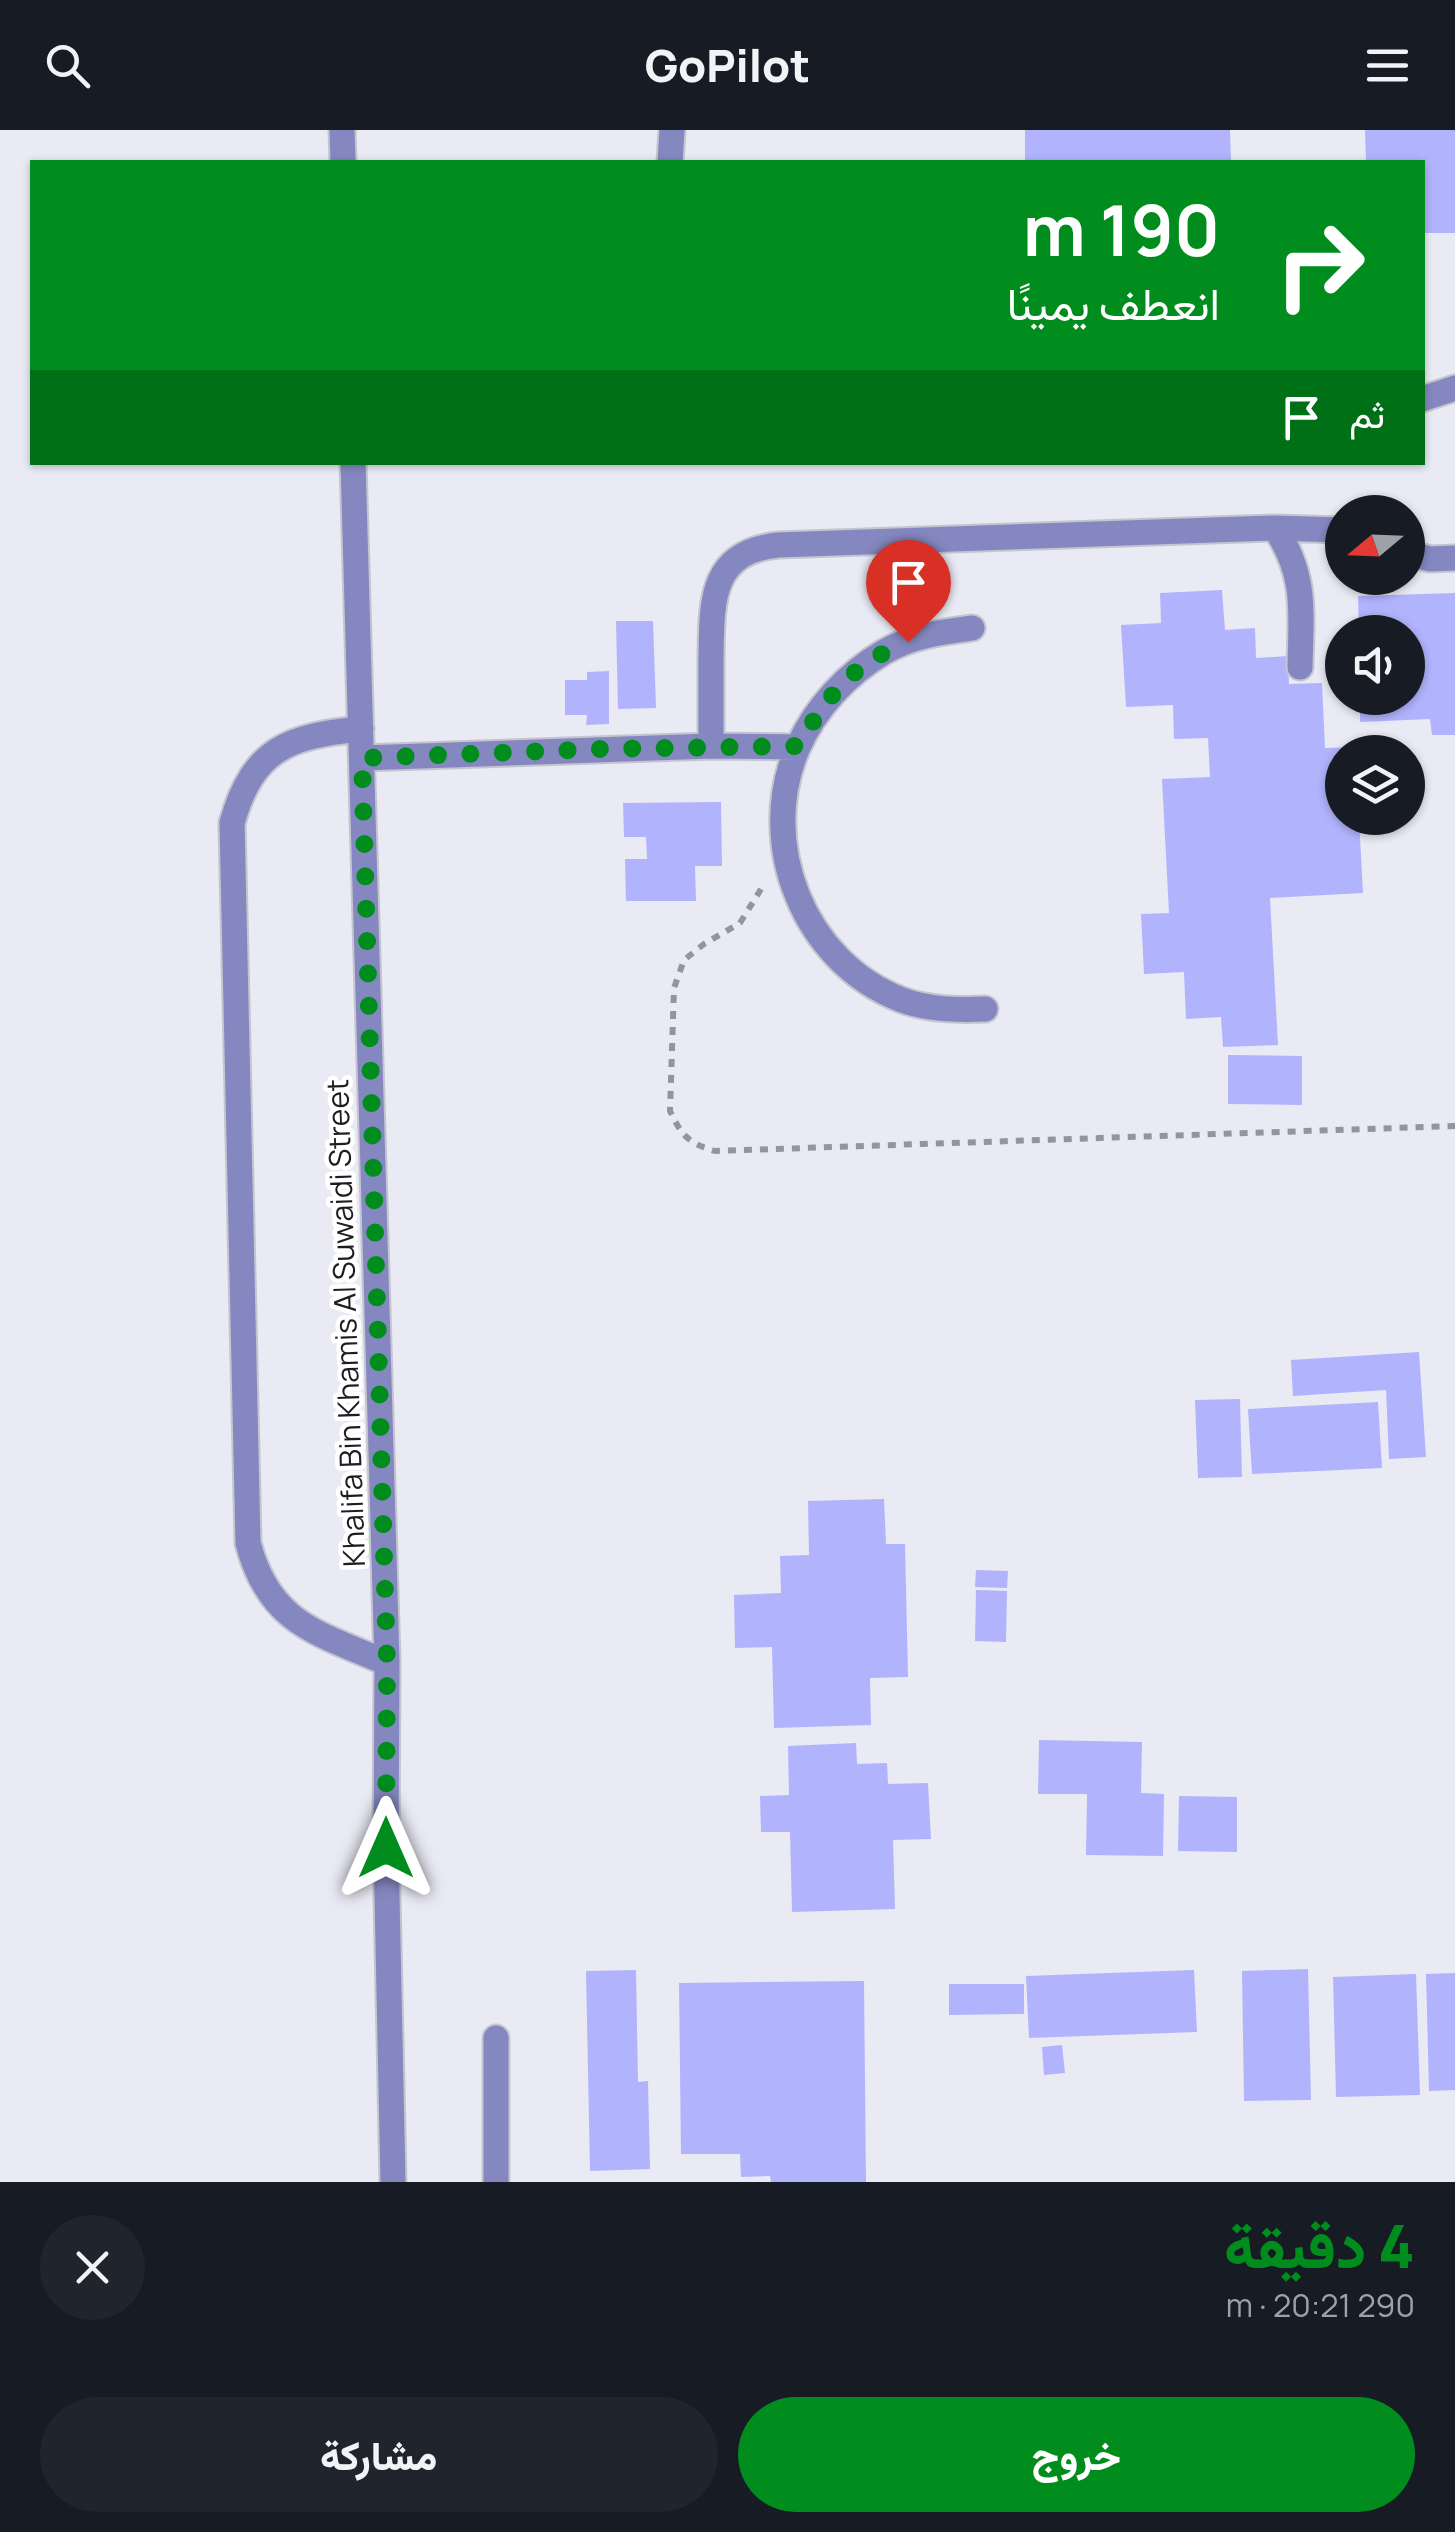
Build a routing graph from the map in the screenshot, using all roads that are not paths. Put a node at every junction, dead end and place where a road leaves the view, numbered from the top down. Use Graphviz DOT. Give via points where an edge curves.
graph roads {
  1 [pos="342,130"];
  2 [pos="672,130"];
  3 [pos="343,160"];
  4 [pos="670,160"];
  5 [pos="1455,388"];
  6 [pos="1425,398"];
  7 [pos="353,465"];
  8 [pos="1274,528"];
  9 [pos="1325,530"];
  10 [pos="1425,558"];
  11 [pos="1455,558"];
  12 [pos="972,628"];
  13 [pos="1300,667"];
  14 [pos="361,729"];
  15 [pos="711,746"];
  16 [pos="798,746"];
  17 [pos="362,758"];
  18 [pos="986,1010"];
  19 [pos="387,1663"];
  20 [pos="496,2038"];
  21 [pos="393,2182"];
  22 [pos="496,2182"];
  1 -- 3 [label="street"];
  2 -- 4 [label="street"];
  5 -- 6 [label="street"];
  7 -- 14 [label="street, Khalifa Bin Khamis Al Suwaidi Street"];
  8 -- 9 [label="street"];
  8 -- 13 [label="street" via="1298,578"];
  8 -- 15 [label="street" via="753,550 722,574 713,598"];
  10 -- 11 [label="street"];
  12 -- 16 [label="street" via="928,634 874,658 820,708"];
  14 -- 17 [label="street, Khalifa Bin Khamis Al Suwaidi Street"];
  14 -- 19 [label="street" via="303,737 277,750 255,770 232,823 248,1543 264,1587 296,1621"];
  15 -- 16 [label="street"];
  15 -- 17 [label="street"];
  16 -- 18 [label="street" via="784,802 784,844 809,923 834,956 904,1001"];
  17 -- 19 [label="street, Khalifa Bin Khamis Al Suwaidi Street"];
  19 -- 21 [label="street, Khalifa Bin Khamis Al Suwaidi Street"];
  20 -- 22 [label="street"];
}
